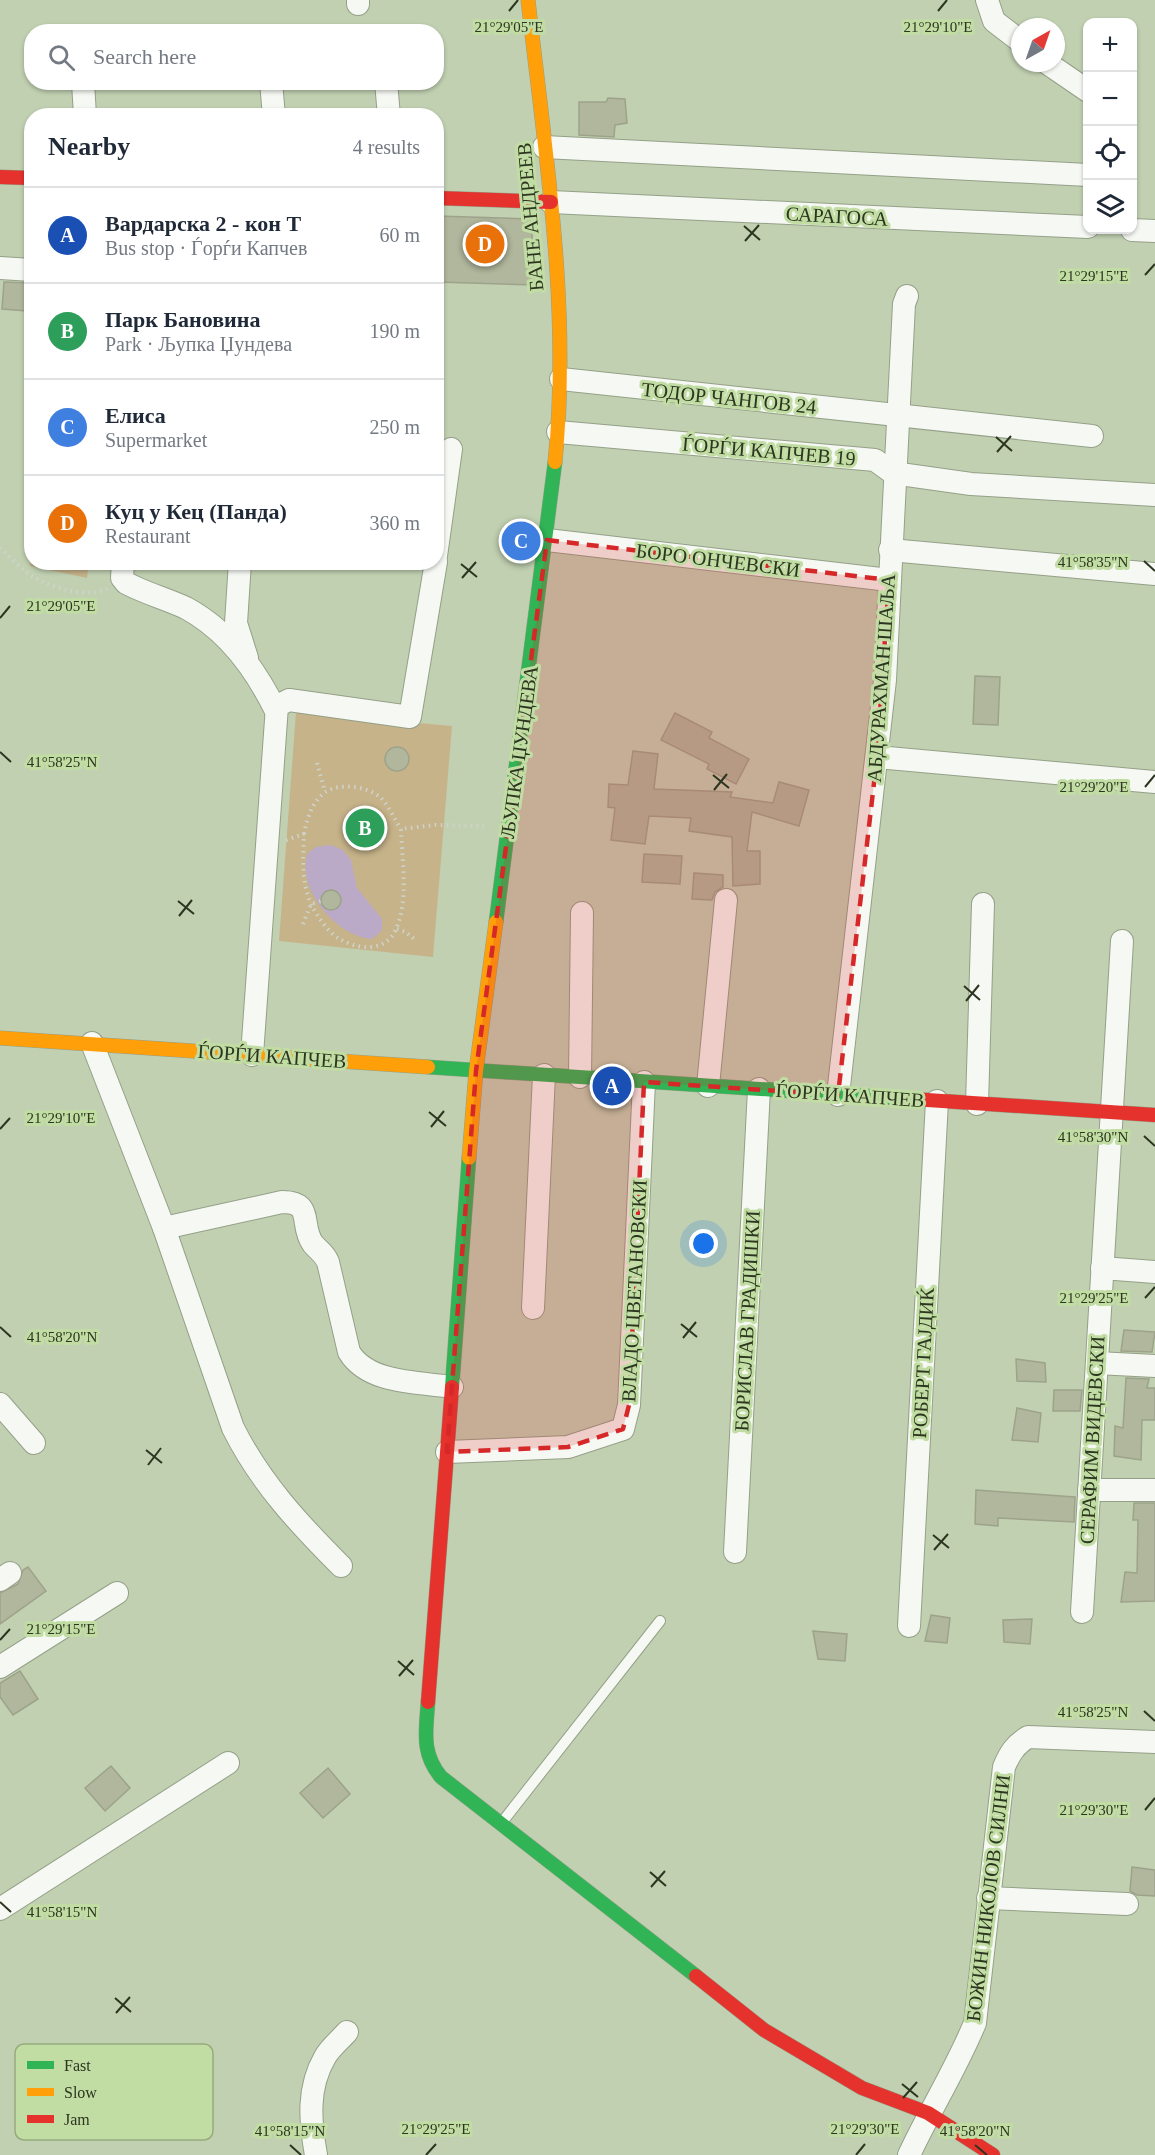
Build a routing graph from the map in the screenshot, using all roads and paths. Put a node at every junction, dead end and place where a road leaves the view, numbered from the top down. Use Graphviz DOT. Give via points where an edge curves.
graph roads {
  1 [pos="528,0"];
  2 [pos="987,0"];
  3 [pos="1011,34"];
  4 [pos="1060,72"];
  5 [pos="1083,88"];
  6 [pos="83,90"];
  7 [pos="272,90"];
  8 [pos="387,90"];
  9 [pos="85,108"];
  10 [pos="273,108"];
  11 [pos="388,108"];
  12 [pos="544,147"];
  13 [pos="1083,175"];
  14 [pos="0,177"];
  15 [pos="24,178"];
  16 [pos="444,198"];
  17 [pos="551,202"];
  18 [pos="1083,227"];
  19 [pos="1137,230"];
  20 [pos="1155,231"];
  21 [pos="0,268"];
  22 [pos="24,270"];
  23 [pos="907,296"];
  24 [pos="561,379"];
  25 [pos="897,416"];
  26 [pos="558,432"];
  27 [pos="1092,436"];
  28 [pos="451,449"];
  29 [pos="893,474"];
  30 [pos="1155,495"];
  31 [pos="444,499"];
  32 [pos="547,540"];
  33 [pos="0,548"];
  34 [pos="890,550"];
  35 [pos="24,569"];
  36 [pos="25,570"];
  37 [pos="239,570"];
  38 [pos="435,570"];
  39 [pos="123,571"];
  40 [pos="1155,574"];
  41 [pos="889,580"];
  42 [pos="251,667"];
  43 [pos="276,711"];
  44 [pos="878,757"];
  45 [pos="317,763"];
  46 [pos="1155,782"];
  47 [pos="326,792"];
  48 [pos="508,826"];
  49 [pos="401,829"];
  50 [pos="304,834"];
  51 [pos="266,848"];
  52 [pos="726,900"];
  53 [pos="321,901"];
  54 [pos="311,904"];
  55 [pos="983,904"];
  56 [pos="582,913"];
  57 [pos="303,924"];
  58 [pos="397,929"];
  59 [pos="414,939"];
  60 [pos="1122,941"];
  61 [pos="0,1038"];
  62 [pos="92,1044"];
  63 [pos="252,1054"];
  64 [pos="476,1071"];
  65 [pos="544,1075"];
  66 [pos="580,1077"];
  67 [pos="644,1082"];
  68 [pos="708,1086"];
  69 [pos="759,1089"];
  70 [pos="838,1095"];
  71 [pos="937,1101"];
  72 [pos="977,1104"];
  73 [pos="1112,1112"];
  74 [pos="1155,1115"];
  75 [pos="164,1228"];
  76 [pos="1102,1268"];
  77 [pos="1155,1272"];
  78 [pos="533,1308"];
  79 [pos="1097,1363"];
  80 [pos="1155,1366"];
  81 [pos="452,1387"];
  82 [pos="0,1404"];
  83 [pos="34,1443"];
  84 [pos="447,1452"];
  85 [pos="1089,1490"];
  86 [pos="1155,1490"];
  87 [pos="735,1552"];
  88 [pos="340,1566"];
  89 [pos="117,1593"];
  90 [pos="1082,1612"];
  91 [pos="660,1621"];
  92 [pos="909,1626"];
  93 [pos="0,1667"];
  94 [pos="1155,1742"];
  95 [pos="228,1763"];
  96 [pos="501,1824"];
  97 [pos="988,1898"];
  98 [pos="1127,1904"];
  99 [pos="0,1909"];
  100 [pos="347,2032"];
  101 [pos="928,2113"];
  102 [pos="316,2155"];
  103 [pos="909,2155"];
  104 [pos="993,2155"];
  1 -- 12 [label="street, БАНЕ АНДРЕЕВ"];
  2 -- 3 [label="street" via="994,21"];
  4 -- 5 [label="street"];
  6 -- 9 [label="street"];
  7 -- 10 [label="street"];
  8 -- 11 [label="street"];
  12 -- 13 [label="street"];
  12 -- 17 [label="street, БАНЕ АНДРЕЕВ"];
  14 -- 15 [label="street"];
  16 -- 17 [label="street"];
  17 -- 18 [label="street, САРАГОСА"];
  17 -- 24 [label="street, БАНЕ АНДРЕЕВ"];
  19 -- 20 [label="street"];
  21 -- 22 [label="street"];
  23 -- 25 [label="street, АБДУРАХМАН ШАЉА"];
  24 -- 25 [label="street, ТОДОР ЧАНГОВ 24"];
  24 -- 26 [label="street, БАНЕ АНДРЕЕВ"];
  25 -- 27 [label="street, ТОДОР ЧАНГОВ 24"];
  25 -- 29 [label="street, АБДУРАХМАН ШАЉА"];
  26 -- 29 [label="street, ЃОРЃИ КАПЧЕВ 19" via="875,460"];
  26 -- 32 [label="street, ЉУПКА ЏУНДЕВА"];
  28 -- 31 [label="street"];
  29 -- 30 [label="street, ЃОРЃИ КАПЧЕВ 19"];
  29 -- 34 [label="street, АБДУРАХМАН ШАЉА"];
  32 -- 41 [label="street, БОРО ОНЧЕВСКИ"];
  32 -- 48 [label="street, ЉУПКА ЏУНДЕВА"];
  33 -- 35 [label="path"];
  34 -- 40 [label="street"];
  34 -- 41 [label="street, АБДУРАХМАН ШАЉА"];
  36 -- 39 [label="path" via="74,592 100,593"];
  37 -- 42 [label="street" via="236,623"];
  38 -- 43 [label="street" via="410,717 289,700 280,703"];
  39 -- 42 [label="street" via="220,633"];
  41 -- 44 [label="street, АБДУРАХМАН ШАЉА"];
  42 -- 43 [label="street"];
  43 -- 51 [label="street"];
  44 -- 46 [label="street"];
  44 -- 70 [label="street, АБДУРАХМАН ШАЉА"];
  45 -- 47 [label="path"];
  47 -- 49 [label="path" via="352,786 366,789 381,798"];
  47 -- 50 [label="path" via="314,804"];
  48 -- 49 [label="path" via="435,825"];
  48 -- 64 [label="street, ЉУПКА ЏУНДЕВА"];
  49 -- 58 [label="path" via="403,878"];
  50 -- 51 [label="path"];
  50 -- 54 [label="path" via="302,870"];
  51 -- 63 [label="street"];
  52 -- 68 [label="street"];
  53 -- 54 [label="path"];
  54 -- 57 [label="path"];
  54 -- 58 [label="path" via="337,937 358,946 376,947 388,942"];
  55 -- 72 [label="street"];
  56 -- 66 [label="street"];
  58 -- 59 [label="path"];
  60 -- 73 [label="street, СЕРАФИМ ВИДЕВСКИ"];
  61 -- 62 [label="street, ЃОРЃИ КАПЧЕВ"];
  62 -- 63 [label="street, ЃОРЃИ КАПЧЕВ"];
  62 -- 75 [label="street"];
  63 -- 64 [label="street, ЃОРЃИ КАПЧЕВ"];
  64 -- 65 [label="street, ЃОРЃИ КАПЧЕВ"];
  64 -- 81 [label="street"];
  65 -- 66 [label="street, ЃОРЃИ КАПЧЕВ"];
  65 -- 78 [label="street"];
  66 -- 67 [label="street, ЃОРЃИ КАПЧЕВ"];
  67 -- 68 [label="street, ЃОРЃИ КАПЧЕВ"];
  67 -- 84 [label="street, ВЛАДО ЦВЕТАНОВСКИ" via="629,1405 623,1429 568,1447"];
  68 -- 69 [label="street, ЃОРЃИ КАПЧЕВ"];
  69 -- 70 [label="street, ЃОРЃИ КАПЧЕВ"];
  69 -- 87 [label="street, БОРИСЛАВ ГРАДИШКИ"];
  70 -- 71 [label="street, ЃОРЃИ КАПЧЕВ"];
  71 -- 72 [label="street, ЃОРЃИ КАПЧЕВ"];
  71 -- 92 [label="street, РОБЕРТ ГАЈДИЌ"];
  72 -- 73 [label="street, ЃОРЃИ КАПЧЕВ"];
  73 -- 74 [label="street, ЃОРЃИ КАПЧЕВ"];
  73 -- 76 [label="street, СЕРАФИМ ВИДЕВСКИ"];
  75 -- 81 [label="street" via="294,1202 303,1210 309,1235 328,1262 348,1352 353,1359 386,1377"];
  75 -- 88 [label="street" via="233,1428 248,1459 289,1514"];
  76 -- 77 [label="street"];
  76 -- 79 [label="street, СЕРАФИМ ВИДЕВСКИ"];
  79 -- 80 [label="street"];
  79 -- 85 [label="street, СЕРАФИМ ВИДЕВСКИ"];
  81 -- 84 [label="street"];
  82 -- 83 [label="street"];
  84 -- 96 [label="street" via="425,1747 431,1765 441,1777"];
  85 -- 86 [label="street"];
  85 -- 90 [label="street, СЕРАФИМ ВИДЕВСКИ"];
  89 -- 93 [label="street"];
  91 -- 96 [label="lane"];
  94 -- 97 [label="street, БОЖИН НИКОЛОВ СИЛНИ" via="1042,1736 1028,1737 1016,1744 1004,1767"];
  95 -- 99 [label="street"];
  96 -- 101 [label="street" via="764,2030 862,2088"];
  97 -- 98 [label="street"];
  97 -- 101 [label="street, БОЖИН НИКОЛОВ СИЛНИ" via="975,2023 963,2053"];
  100 -- 102 [label="street" via="325,2056 313,2090 309,2115"];
  101 -- 103 [label="street, БОЖИН НИКОЛОВ СИЛНИ"];
  101 -- 104 [label="street"];
}
